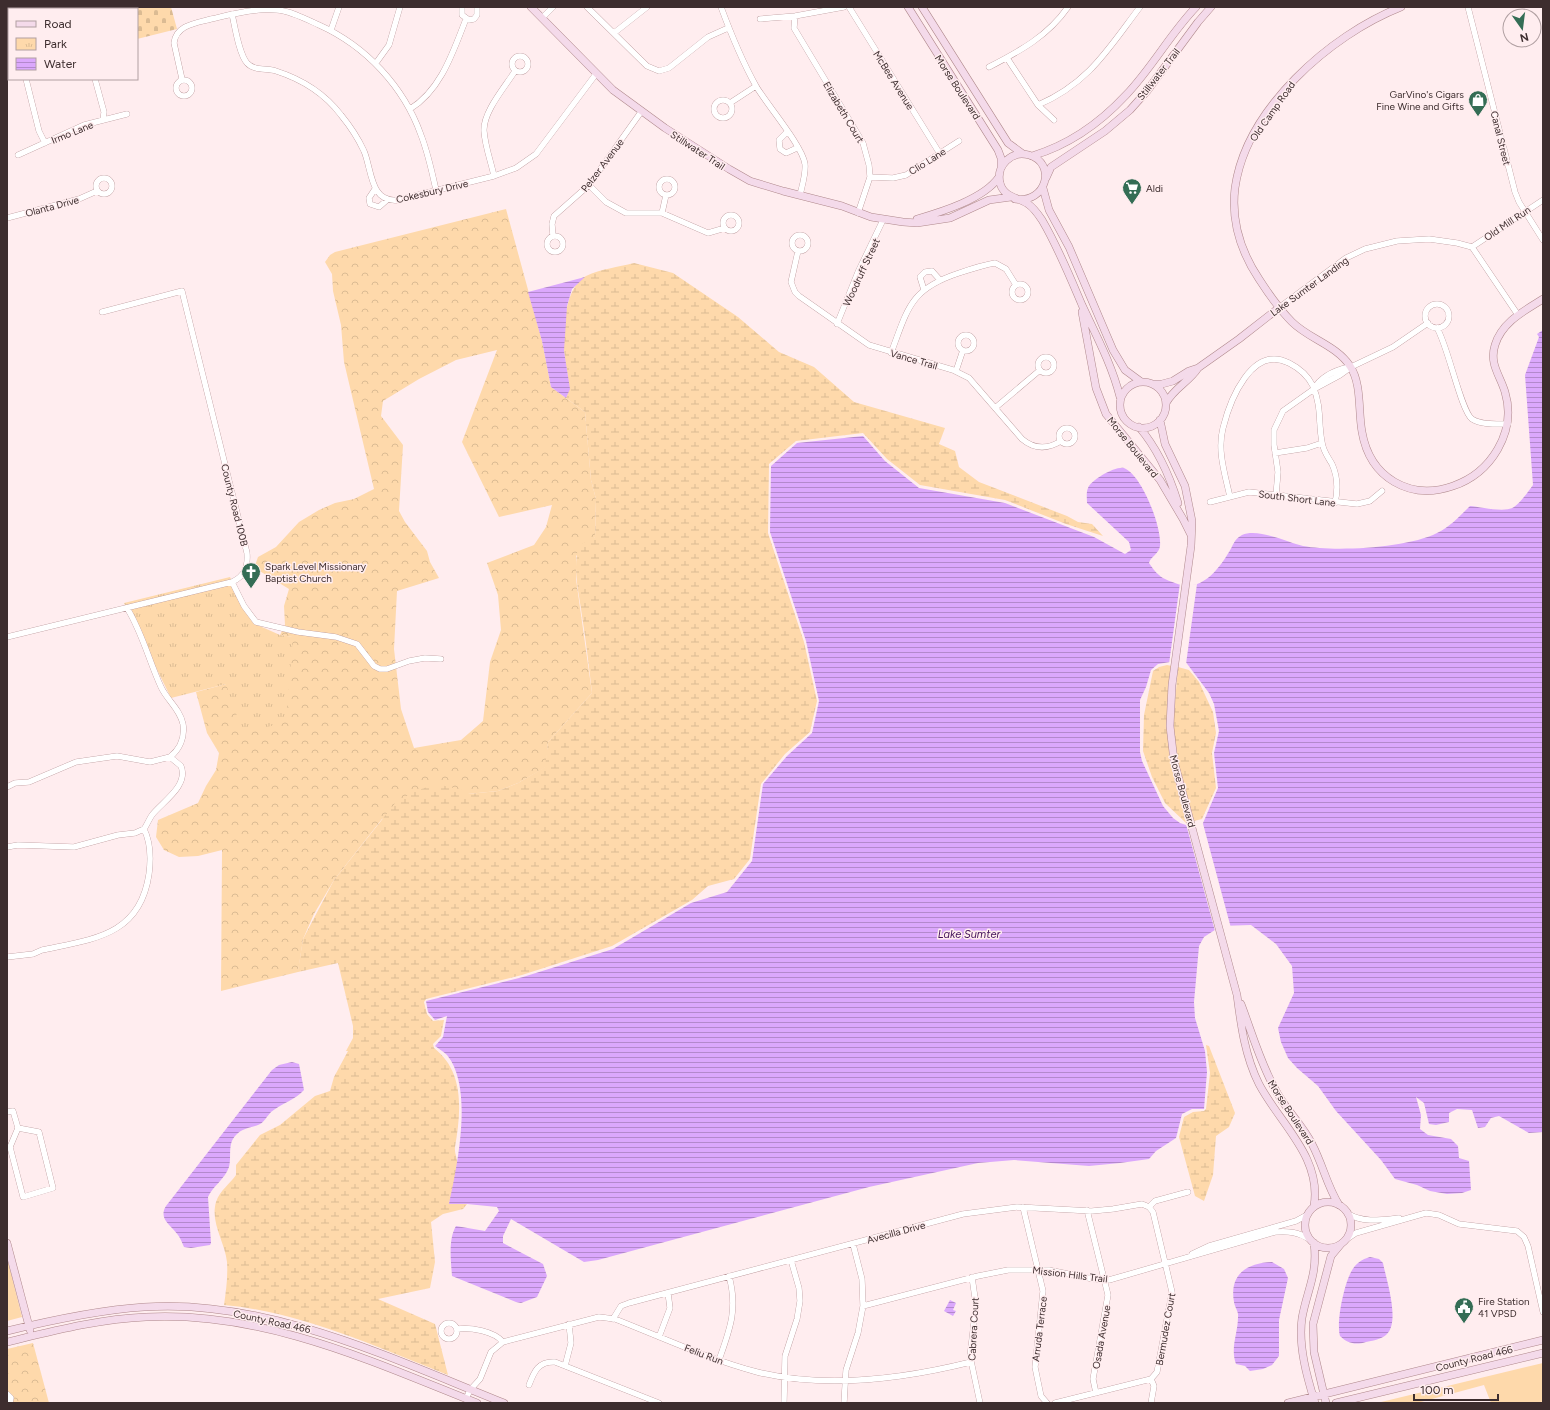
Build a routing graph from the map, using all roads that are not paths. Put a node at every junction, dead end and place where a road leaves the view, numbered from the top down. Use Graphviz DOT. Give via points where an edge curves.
graph roads {
  1 [pos="339,7"];
  2 [pos="400,7"];
  3 [pos="462,7"];
  4 [pos="477,7"];
  5 [pos="531,7"];
  6 [pos="553,7"];
  7 [pos="587,7"];
  8 [pos="647,7"];
  9 [pos="721,7"];
  10 [pos="844,7"];
  11 [pos="849,7"];
  12 [pos="908,7"];
  13 [pos="922,7"];
  14 [pos="1068,7"];
  15 [pos="1140,7"];
  16 [pos="1196,7"];
  17 [pos="1211,7"];
  18 [pos="1400,7"];
  19 [pos="1468,7"];
  20 [pos="278,8"];
  21 [pos="232,14"];
  22 [pos="795,16"];
  23 [pos="542,18"];
  24 [pos="466,19"];
  25 [pos="760,19"];
  26 [pos="728,28"];
  27 [pos="330,30"];
  28 [pos="614,33"];
  29 [pos="1007,58"];
  30 [pos="376,63"];
  31 [pos="989,67"];
  32 [pos="516,71"];
  33 [pos="596,74"];
  34 [pos="182,79"];
  35 [pos="26,80"];
  36 [pos="95,80"];
  37 [pos="756,86"];
  38 [pos="730,103"];
  39 [pos="1038,105"];
  40 [pos="410,109"];
  41 [pos="641,112"];
  42 [pos="127,114"];
  43 [pos="103,120"];
  44 [pos="1054,120"];
  45 [pos="787,132"];
  46 [pos="958,141"];
  47 [pos="45,143"];
  48 [pos="797,148"];
  49 [pos="940,154"];
  50 [pos="1024,154"];
  51 [pos="18,155"];
  52 [pos="1032,156"];
  53 [pos="1001,169"];
  54 [pos="494,176"];
  55 [pos="870,177"];
  56 [pos="999,177"];
  57 [pos="1045,180"];
  58 [pos="588,185"];
  59 [pos="1042,188"];
  60 [pos="375,189"];
  61 [pos="436,190"];
  62 [pos="97,191"];
  63 [pos="666,195"];
  64 [pos="800,195"];
  65 [pos="1013,198"];
  66 [pos="387,200"];
  67 [pos="1543,200"];
  68 [pos="1525,211"];
  69 [pos="662,213"];
  70 [pos="858,213"];
  71 [pos="7,218"];
  72 [pos="883,220"];
  73 [pos="904,222"];
  74 [pos="724,228"];
  75 [pos="552,236"];
  76 [pos="1543,240"];
  77 [pos="1472,247"];
  78 [pos="798,251"];
  79 [pos="940,280"];
  80 [pos="1016,285"];
  81 [pos="924,290"];
  82 [pos="1543,299"];
  83 [pos="1080,300"];
  84 [pos="1280,307"];
  85 [pos="102,312"];
  86 [pos="1518,315"];
  87 [pos="1428,323"];
  88 [pos="837,324"];
  89 [pos="1437,328"];
  90 [pos="963,350"];
  91 [pos="891,353"];
  92 [pos="1351,367"];
  93 [pos="1198,368"];
  94 [pos="1040,370"];
  95 [pos="956,371"];
  96 [pos="1140,381"];
  97 [pos="1153,384"];
  98 [pos="1314,389"];
  99 [pos="1120,397"];
  100 [pos="1166,402"];
  101 [pos="995,408"];
  102 [pos="1160,420"];
  103 [pos="1508,424"];
  104 [pos="1139,427"];
  105 [pos="1061,441"];
  106 [pos="1322,443"];
  107 [pos="1275,453"];
  108 [pos="1382,491"];
  109 [pos="1276,495"];
  110 [pos="1230,497"];
  111 [pos="1210,502"];
  112 [pos="1335,503"];
  113 [pos="1184,519"];
  114 [pos="1191,535"];
  115 [pos="232,582"];
  116 [pos="127,608"];
  117 [pos="7,637"];
  118 [pos="441,659"];
  119 [pos="170,757"];
  120 [pos="7,787"];
  121 [pos="144,829"];
  122 [pos="7,847"];
  123 [pos="7,957"];
  124 [pos="1237,995"];
  125 [pos="10,1112"];
  126 [pos="18,1128"];
  127 [pos="1188,1192"];
  128 [pos="1339,1205"];
  129 [pos="1149,1206"];
  130 [pos="1314,1206"];
  131 [pos="1023,1207"];
  132 [pos="1087,1210"];
  133 [pos="1348,1214"];
  134 [pos="1307,1215"];
  135 [pos="1411,1217"];
  136 [pos="1312,1241"];
  137 [pos="1343,1242"];
  138 [pos="7,1243"];
  139 [pos="853,1244"];
  140 [pos="1182,1259"];
  141 [pos="791,1260"];
  142 [pos="1166,1263"];
  143 [pos="1038,1269"];
  144 [pos="729,1276"];
  145 [pos="972,1277"];
  146 [pos="1104,1280"];
  147 [pos="668,1293"];
  148 [pos="863,1306"];
  149 [pos="1543,1312"];
  150 [pos="613,1318"];
  151 [pos="569,1324"];
  152 [pos="29,1326"];
  153 [pos="456,1329"];
  154 [pos="7,1331"];
  155 [pos="31,1336"];
  156 [pos="659,1337"];
  157 [pos="1543,1340"];
  158 [pos="7,1342"];
  159 [pos="503,1342"];
  160 [pos="1543,1353"];
  161 [pos="719,1360"];
  162 [pos="971,1362"];
  163 [pos="565,1366"];
  164 [pos="784,1377"];
  165 [pos="1151,1379"];
  166 [pos="844,1380"];
  167 [pos="528,1386"];
  168 [pos="470,1390"];
  169 [pos="1096,1393"];
  170 [pos="7,1394"];
  171 [pos="1324,1394"];
  172 [pos="466,1399"];
  173 [pos="1314,1400"];
  174 [pos="10,1403"];
  175 [pos="477,1403"];
  176 [pos="504,1403"];
  177 [pos="658,1403"];
  178 [pos="784,1403"];
  179 [pos="844,1403"];
  180 [pos="980,1403"];
  181 [pos="1047,1403"];
  182 [pos="1055,1403"];
  183 [pos="1151,1403"];
  184 [pos="1288,1403"];
  185 [pos="1326,1403"];
  186 [pos="1336,1403"];
  1 -- 27 [label="street"];
  2 -- 30 [label="street" via="389,45"];
  3 -- 24 [label="street" via="462,15"];
  4 -- 24 [label="street" via="476,17"];
  5 -- 23 [label="main road, Stillwater Trail"];
  6 -- 23 [label="street"];
  7 -- 28 [label="street"];
  8 -- 28 [label="street"];
  9 -- 26 [label="street"];
  10 -- 22 [label="street"];
  11 -- 49 [label="street, McBee Avenue"];
  12 -- 53 [label="main road, Morse Boulevard" via="998,150"];
  13 -- 50 [label="main road, Morse Boulevard" via="1008,143"];
  14 -- 29 [label="street" via="1050,30"];
  15 -- 39 [label="street" via="1105,56 1076,83 1056,97"];
  16 -- 52 [label="main road, Stillwater Trail" via="1127,95 1102,119 1063,145"];
  17 -- 57 [label="main road, Stillwater Trail" via="1130,110 1105,131 1051,167"];
  18 -- 84 [label="main road, Old Camp Road" via="1353,31 1311,63 1276,101 1247,147 1235,188 1237,229 1244,254 1259,280"];
  19 -- 68 [label="street, Canal Street" via="1515,192"];
  20 -- 21 [label="street"];
  20 -- 27 [label="street"];
  21 -- 34 [label="street" via="187,26 177,34 174,48"];
  21 -- 60 [label="street" via="242,55 248,65 300,81 317,92 340,113 364,152"];
  22 -- 25 [label="street"];
  22 -- 55 [label="street, Elizabeth Court" via="794,28 863,143"];
  23 -- 33 [label="main road, Stillwater Trail"];
  24 -- 40 [label="street" via="437,83 426,98"];
  26 -- 28 [label="street" via="708,38 669,68 659,71 647,66"];
  26 -- 37 [label="street"];
  27 -- 30 [label="street"];
  29 -- 31 [label="street"];
  29 -- 39 [label="street"];
  30 -- 40 [label="street"];
  32 -- 54 [label="street" via="489,111 484,124"];
  33 -- 41 [label="main road, Stillwater Trail"];
  33 -- 54 [label="street, Cokesbury Drive" via="536,154 516,168"];
  35 -- 47 [label="street" via="39,131"];
  36 -- 43 [label="street" via="104,112"];
  37 -- 38 [label="street"];
  37 -- 45 [label="street"];
  39 -- 44 [label="street"];
  40 -- 61 [label="street" via="426,147"];
  41 -- 58 [label="street, Pelzer Avenue"];
  41 -- 64 [label="main road, Stillwater Trail" via="750,181"];
  42 -- 43 [label="street, Irmo Lane"];
  43 -- 47 [label="street, Irmo Lane"];
  45 -- 48 [label="street"];
  45 -- 48 [label="street" via="779,140 780,149 786,153"];
  46 -- 49 [label="street, Clio Lane"];
  47 -- 51 [label="street, Irmo Lane"];
  48 -- 64 [label="street" via="804,164"];
  49 -- 55 [label="street, Clio Lane" via="899,177"];
  50 -- 52 [label="main road"];
  50 -- 53 [label="main road" via="1010,158"];
  52 -- 57 [label="main road" via="1043,166"];
  53 -- 56 [label="main road"];
  54 -- 61 [label="street, Cokesbury Drive"];
  55 -- 70 [label="street, Elizabeth Court"];
  56 -- 65 [label="main road" via="1005,192"];
  56 -- 73 [label="main road, Stillwater Trail" via="990,188 970,199"];
  57 -- 59 [label="main road"];
  58 -- 69 [label="street" via="606,202 626,213"];
  58 -- 75 [label="street, Pelzer Avenue" via="574,201 554,216"];
  59 -- 65 [label="main road" via="1039,193 1028,199"];
  59 -- 96 [label="main road" via="1049,210 1069,247 1113,350 1125,370"];
  60 -- 66 [label="street, Cokesbury Drive"];
  60 -- 66 [label="street" via="368,198 370,204 379,207"];
  61 -- 66 [label="street, Cokesbury Drive" via="398,200"];
  62 -- 71 [label="street, Olanta Drive" via="79,199"];
  63 -- 69 [label="street"];
  64 -- 70 [label="main road, Stillwater Trail"];
  65 -- 73 [label="main road, Stillwater Trail" via="989,200 950,218"];
  65 -- 83 [label="main road, Morse Boulevard" via="1028,204 1042,220"];
  67 -- 68 [label="street, Old Mill Run"];
  68 -- 76 [label="street, Canal Street"];
  68 -- 77 [label="street, Old Mill Run"];
  69 -- 74 [label="street" via="708,233"];
  70 -- 72 [label="main road, Stillwater Trail"];
  72 -- 73 [label="main road, Stillwater Trail"];
  72 -- 88 [label="street, Woodruff Street"];
  77 -- 84 [label="street, Lake Sumter Landing" via="1413,239 1365,249 1335,265"];
  77 -- 86 [label="street"];
  78 -- 88 [label="street, Vance Trail" via="791,277 792,287 799,296"];
  79 -- 80 [label="street" via="995,263 1006,269"];
  79 -- 81 [label="street"];
  79 -- 81 [label="street" via="932,271 925,272 920,277"];
  81 -- 91 [label="street" via="908,309"];
  82 -- 86 [label="main road"];
  83 -- 99 [label="main road, Morse Boulevard" via="1114,372"];
  83 -- 113 [label="main road, Morse Boulevard" via="1096,388 1106,414 1160,480"];
  84 -- 92 [label="main road, Old Camp Road" via="1293,323 1334,349"];
  84 -- 93 [label="main road, Lake Sumter Landing"];
  85 -- 115 [label="street, County Road 100B" via="182,291 247,553 244,573"];
  86 -- 103 [label="main road" via="1501,331 1492,360 1505,392"];
  87 -- 89 [label="street"];
  87 -- 89 [label="street" via="1426,314 1429,308 1436,304 1443,306 1448,312 1449,319 1444,326"];
  87 -- 92 [label="street" via="1393,347"];
  88 -- 91 [label="street, Vance Trail" via="862,342"];
  89 -- 103 [label="street" via="1445,343 1469,416 1481,422"];
  90 -- 95 [label="street"];
  91 -- 95 [label="street, Vance Trail"];
  92 -- 98 [label="street"];
  92 -- 103 [label="main road" via="1357,386 1362,433 1371,458 1384,475 1403,488 1426,492 1467,480 1489,461 1499,448"];
  93 -- 97 [label="main road, Lake Sumter Landing" via="1172,381"];
  93 -- 100 [label="main road, Lake Sumter Landing" via="1193,376 1178,386"];
  94 -- 101 [label="street"];
  95 -- 101 [label="street, Vance Trail" via="969,378"];
  96 -- 97 [label="main road"];
  96 -- 99 [label="main road" via="1128,387"];
  97 -- 100 [label="main road" via="1164,394"];
  98 -- 106 [label="street" via="1321,414"];
  98 -- 107 [label="street" via="1289,406 1280,416 1274,430"];
  98 -- 110 [label="street" via="1300,370 1276,358 1263,362 1241,382 1225,421 1221,443"];
  99 -- 104 [label="main road" via="1122,415 1127,422"];
  100 -- 102 [label="main road" via="1165,412"];
  101 -- 105 [label="street, Vance Trail" via="1022,439 1031,445 1049,447"];
  102 -- 104 [label="main road" via="1153,426"];
  102 -- 114 [label="main road, Morse Boulevard" via="1165,444 1185,486 1192,521"];
  104 -- 113 [label="main road, Morse Boulevard" via="1156,452"];
  106 -- 107 [label="street"];
  106 -- 112 [label="street" via="1336,474"];
  107 -- 109 [label="street" via="1278,472"];
  108 -- 112 [label="street, South Short Lane" via="1364,503"];
  109 -- 110 [label="street, South Short Lane" via="1249,492"];
  109 -- 112 [label="street, South Short Lane"];
  110 -- 111 [label="street, South Short Lane"];
  113 -- 114 [label="main road, Morse Boulevard"];
  114 -- 124 [label="main road, Morse Boulevard" via="1172,684 1170,733 1174,761"];
  115 -- 116 [label="street, County Road 100B"];
  115 -- 118 [label="street" via="244,606 256,622 298,632 336,637 357,644 374,666 387,669 425,658"];
  116 -- 117 [label="street, County Road 100B"];
  116 -- 119 [label="street" via="134,619 162,688 183,724 180,747"];
  119 -- 120 [label="street" via="150,762 117,756 76,762 29,782 15,783"];
  119 -- 121 [label="street" via="181,766 180,782 152,815"];
  121 -- 122 [label="street" via="74,847"];
  121 -- 123 [label="street" via="150,859 146,891 134,912 122,925 110,934 100,937 33,954"];
  124 -- 128 [label="main road, Morse Boulevard" via="1264,1070 1312,1143 1330,1192"];
  124 -- 130 [label="main road, Morse Boulevard" via="1248,1058 1273,1107 1304,1152 1315,1184"];
  125 -- 126 [label="street"];
  126 -- 126 [label="street" via="39,1132 53,1188 22,1197 10,1147"];
  127 -- 129 [label="street, Avecilla Drive" via="1155,1201"];
  128 -- 130 [label="main road" via="1327,1202"];
  128 -- 133 [label="main road"];
  129 -- 132 [label="street, Avecilla Drive" via="1142,1204"];
  129 -- 142 [label="street, Bermudez Court" via="1153,1212"];
  130 -- 134 [label="main road"];
  131 -- 132 [label="street, Avecilla Drive"];
  131 -- 139 [label="street, Avecilla Drive" via="963,1214"];
  131 -- 143 [label="street, Arruda Terrace"];
  132 -- 146 [label="street, Osada Avenue"];
  133 -- 135 [label="street" via="1370,1221"];
  133 -- 137 [label="main road" via="1350,1228"];
  134 -- 136 [label="main road" via="1305,1226"];
  134 -- 140 [label="street, Mission Hills Trail" via="1296,1221 1210,1246"];
  135 -- 137 [label="street" via="1356,1233"];
  135 -- 149 [label="street" via="1433,1214 1459,1224 1511,1230 1520,1234 1528,1246"];
  136 -- 137 [label="main road" via="1328,1248"];
  136 -- 140 [label="street, Mission Hills Trail" via="1302,1234 1276,1232"];
  136 -- 173 [label="main road" via="1316,1264 1302,1319 1302,1345 1305,1369"];
  137 -- 171 [label="main road" via="1331,1256 1313,1324 1314,1352"];
  138 -- 152 [label="main road"];
  139 -- 141 [label="street, Avecilla Drive"];
  139 -- 148 [label="street" via="862,1283"];
  140 -- 142 [label="street, Mission Hills Trail"];
  141 -- 144 [label="street, Avecilla Drive"];
  141 -- 164 [label="street" via="800,1302 786,1351"];
  142 -- 146 [label="street, Mission Hills Trail" via="1122,1278"];
  142 -- 165 [label="street, Bermudez Court" via="1172,1294 1157,1372"];
  143 -- 145 [label="street, Mission Hills Trail" via="1008,1270"];
  143 -- 146 [label="street, Mission Hills Trail"];
  143 -- 181 [label="street, Arruda Terrace" via="1043,1296 1035,1367 1041,1396"];
  144 -- 147 [label="street, Avecilla Drive"];
  144 -- 161 [label="street" via="733,1313 731,1327"];
  145 -- 148 [label="street, Mission Hills Trail"];
  145 -- 162 [label="street, Cabrera Court" via="976,1301 970,1348"];
  146 -- 169 [label="street, Osada Avenue" via="1108,1297 1094,1376"];
  147 -- 150 [label="street, Avecilla Drive" via="621,1306"];
  147 -- 156 [label="street" via="670,1308"];
  148 -- 166 [label="street" via="860,1327 847,1363"];
  150 -- 151 [label="street, Feliu Run" via="597,1317"];
  150 -- 156 [label="street, Feliu Run"];
  151 -- 159 [label="street, Feliu Run"];
  151 -- 163 [label="street" via="571,1343"];
  152 -- 154 [label="main road, County Road 466"];
  152 -- 155 [label="main road"];
  152 -- 168 [label="main road, County Road 466" via="88,1314 144,1307 198,1308 253,1315 316,1330"];
  153 -- 159 [label="street" via="487,1331"];
  155 -- 158 [label="main road, County Road 466"];
  155 -- 172 [label="main road, County Road 466" via="90,1323 147,1317 198,1318 252,1324 315,1340"];
  156 -- 161 [label="street, Feliu Run"];
  157 -- 171 [label="main road, County Road 466"];
  159 -- 168 [label="street" via="491,1352 480,1380"];
  160 -- 186 [label="main road, County Road 466"];
  161 -- 164 [label="street, Feliu Run"];
  162 -- 166 [label="street, Feliu Run" via="903,1376"];
  162 -- 180 [label="street, Cabrera Court"];
  163 -- 167 [label="street" via="555,1362 542,1364 535,1370"];
  163 -- 177 [label="street"];
  164 -- 166 [label="street, Feliu Run"];
  164 -- 178 [label="street"];
  165 -- 169 [label="street"];
  165 -- 183 [label="street, Bermudez Court" via="1154,1386"];
  166 -- 179 [label="street"];
  168 -- 172 [label="street"];
  168 -- 176 [label="main road, County Road 466"];
  169 -- 182 [label="street"];
  170 -- 174 [label="street" via="11,1398"];
  171 -- 173 [label="main road, County Road 466"];
  171 -- 185 [label="main road"];
  172 -- 175 [label="main road, County Road 466"];
  173 -- 184 [label="main road, County Road 466"];
}
